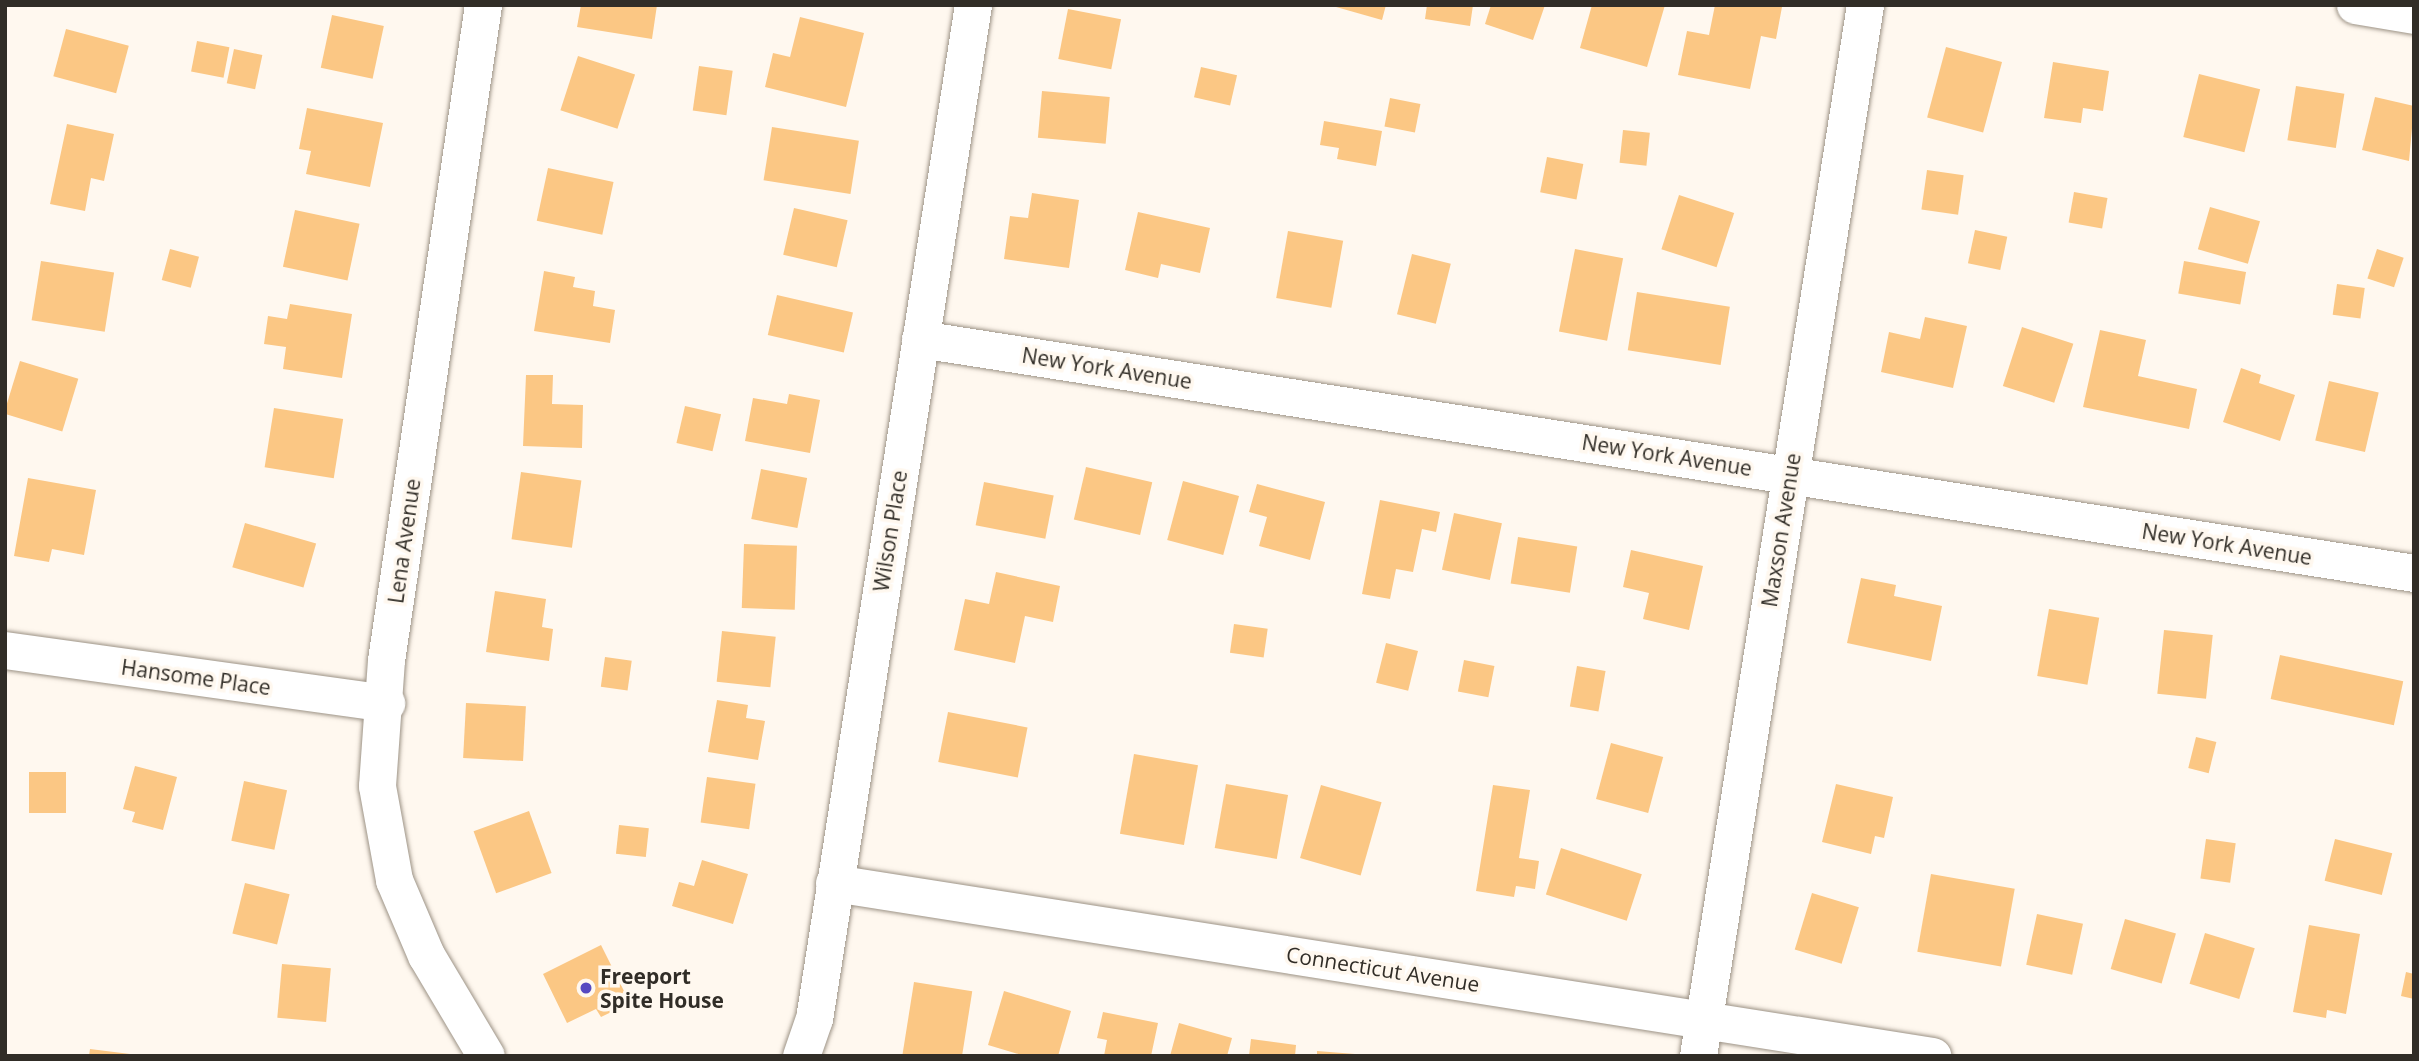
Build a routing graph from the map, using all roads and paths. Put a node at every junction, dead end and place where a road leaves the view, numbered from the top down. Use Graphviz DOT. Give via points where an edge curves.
graph roads {
  1 [pos="483,5"];
  2 [pos="973,5"];
  3 [pos="1865,5"];
  4 [pos="2355,5"];
  5 [pos="2414,15"];
  6 [pos="920,339"];
  7 [pos="1790,475"];
  8 [pos="2414,573"];
  9 [pos="5,650"];
  10 [pos="386,703"];
  11 [pos="834,883"];
  12 [pos="1704,1020"];
  13 [pos="486,1056"];
  14 [pos="801,1056"];
  15 [pos="1699,1056"];
  16 [pos="1932,1056"];
  1 -- 10 [label="street, Lena Avenue" via="386,660"];
  2 -- 6 [label="street, Wilson Place"];
  3 -- 7 [label="street, Maxson Avenue"];
  4 -- 5 [label="street"];
  6 -- 7 [label="street, New York Avenue"];
  6 -- 11 [label="street, Wilson Place"];
  7 -- 8 [label="street, New York Avenue"];
  7 -- 12 [label="street, Maxson Avenue"];
  9 -- 10 [label="street, Hansome Place"];
  10 -- 13 [label="street, Lena Avenue" via="377,786 388,858 426,955"];
  11 -- 12 [label="street, Connecticut Avenue"];
  11 -- 14 [label="street, Wilson Place" via="814,1019"];
  12 -- 15 [label="street, Maxson Avenue"];
  12 -- 16 [label="street, Connecticut Avenue"];
}
